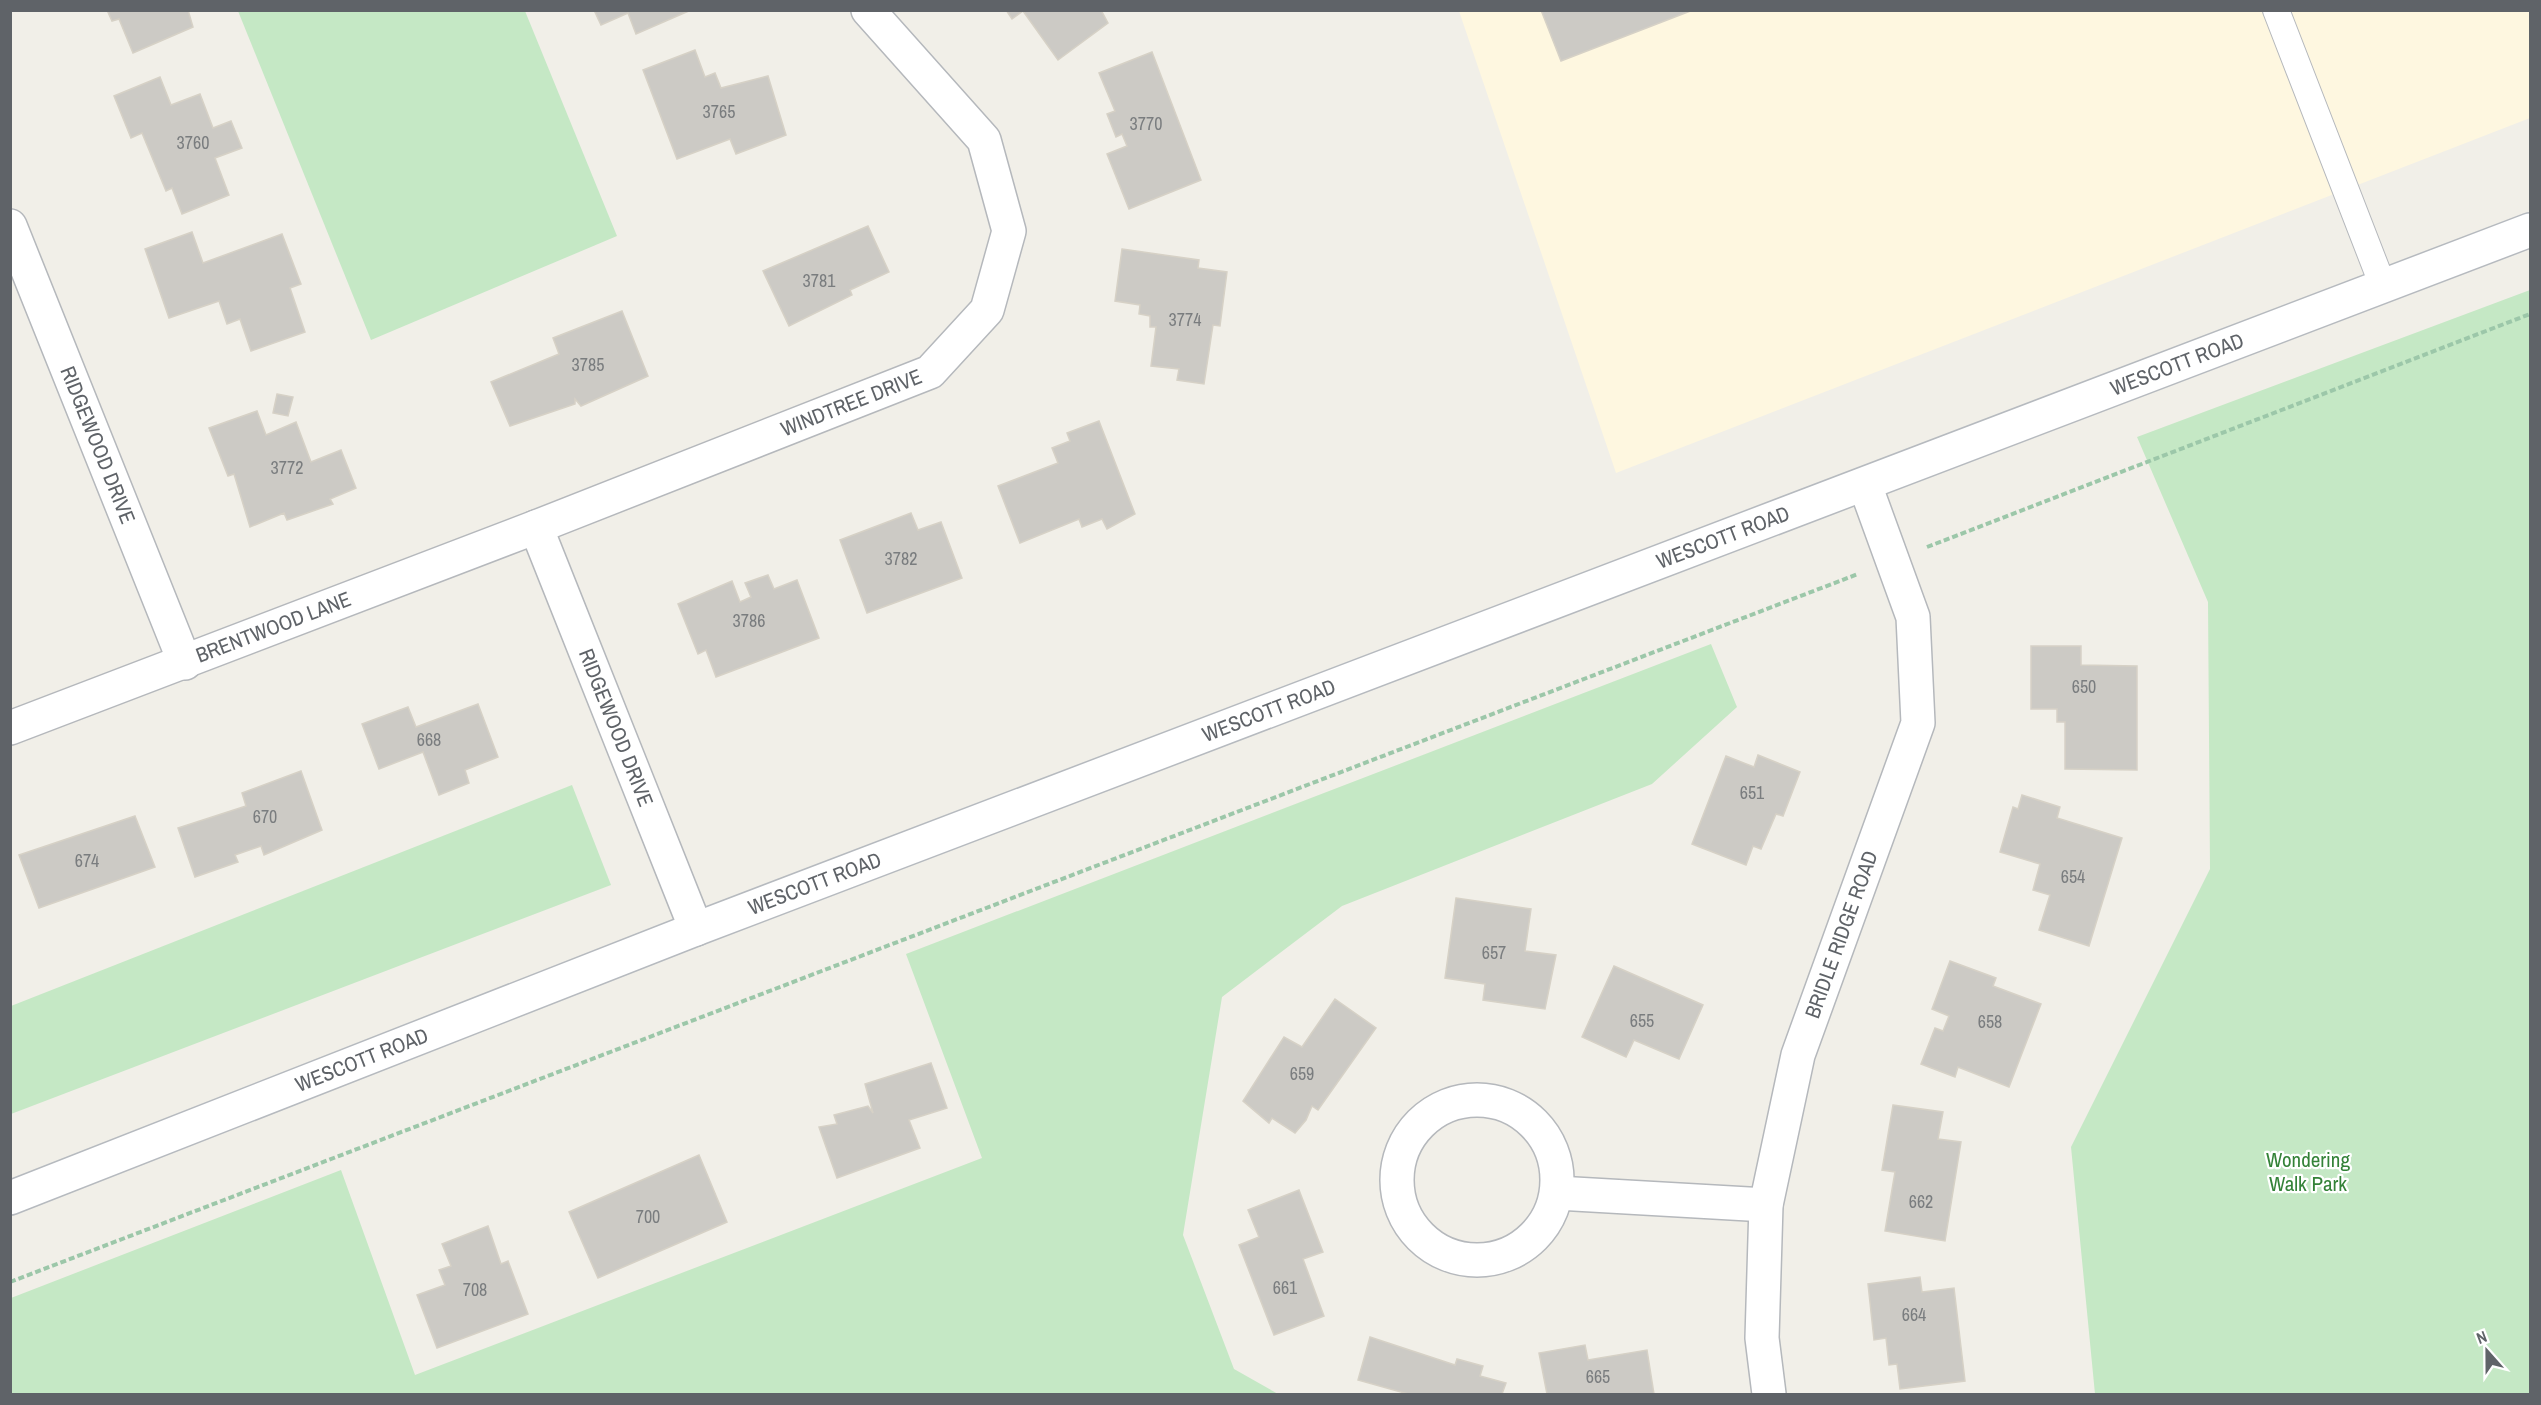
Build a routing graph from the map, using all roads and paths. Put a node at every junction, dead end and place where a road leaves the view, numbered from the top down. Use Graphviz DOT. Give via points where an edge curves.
graph roads {
  1 [pos="868,10"];
  2 [pos="2276,10"];
  3 [pos="10,226"];
  4 [pos="2530,230"];
  5 [pos="2383,286"];
  6 [pos="2530,314"];
  7 [pos="1865,485"];
  8 [pos="536,527"];
  9 [pos="1893,560"];
  10 [pos="185,663"];
  11 [pos="10,728"];
  12 [pos="696,929"];
  13 [pos="1557,1193"];
  14 [pos="10,1198"];
  15 [pos="1766,1204"];
  16 [pos="10,1282"];
  17 [pos="1769,1395"];
  1 -- 8 [label="street, WINDTREE DRIVE" via="984,140 1009,231 987,310 930,372"];
  2 -- 5 [label="lane"];
  3 -- 10 [label="street, RIDGEWOOD DRIVE"];
  4 -- 5 [label="street, WESCOTT ROAD"];
  5 -- 7 [label="street, WESCOTT ROAD"];
  6 -- 9 [label="path"];
  7 -- 9 [label="street, BRIDLE RIDGE ROAD"];
  7 -- 12 [label="street, WESCOTT ROAD"];
  8 -- 10 [label="street, BRENTWOOD LANE"];
  8 -- 12 [label="street, RIDGEWOOD DRIVE"];
  9 -- 15 [label="street, BRIDLE RIDGE ROAD" via="1913,617 1918,723 1798,1054"];
  9 -- 16 [label="path"];
  10 -- 11 [label="street, BRENTWOOD LANE"];
  12 -- 14 [label="street, WESCOTT ROAD"];
  13 -- 13 [label="street" via="1557,1166 1548,1141 1532,1121 1510,1106 1484,1100 1458,1101 1414,1129 1401,1152 1396,1178 1400,1205 1412,1229 1431,1247 1456,1259 1483,1261 1509,1254 1532,1239 1548,1218"];
  13 -- 15 [label="street"];
  15 -- 17 [label="street, BRIDLE RIDGE ROAD" via="1762,1338"];
}
